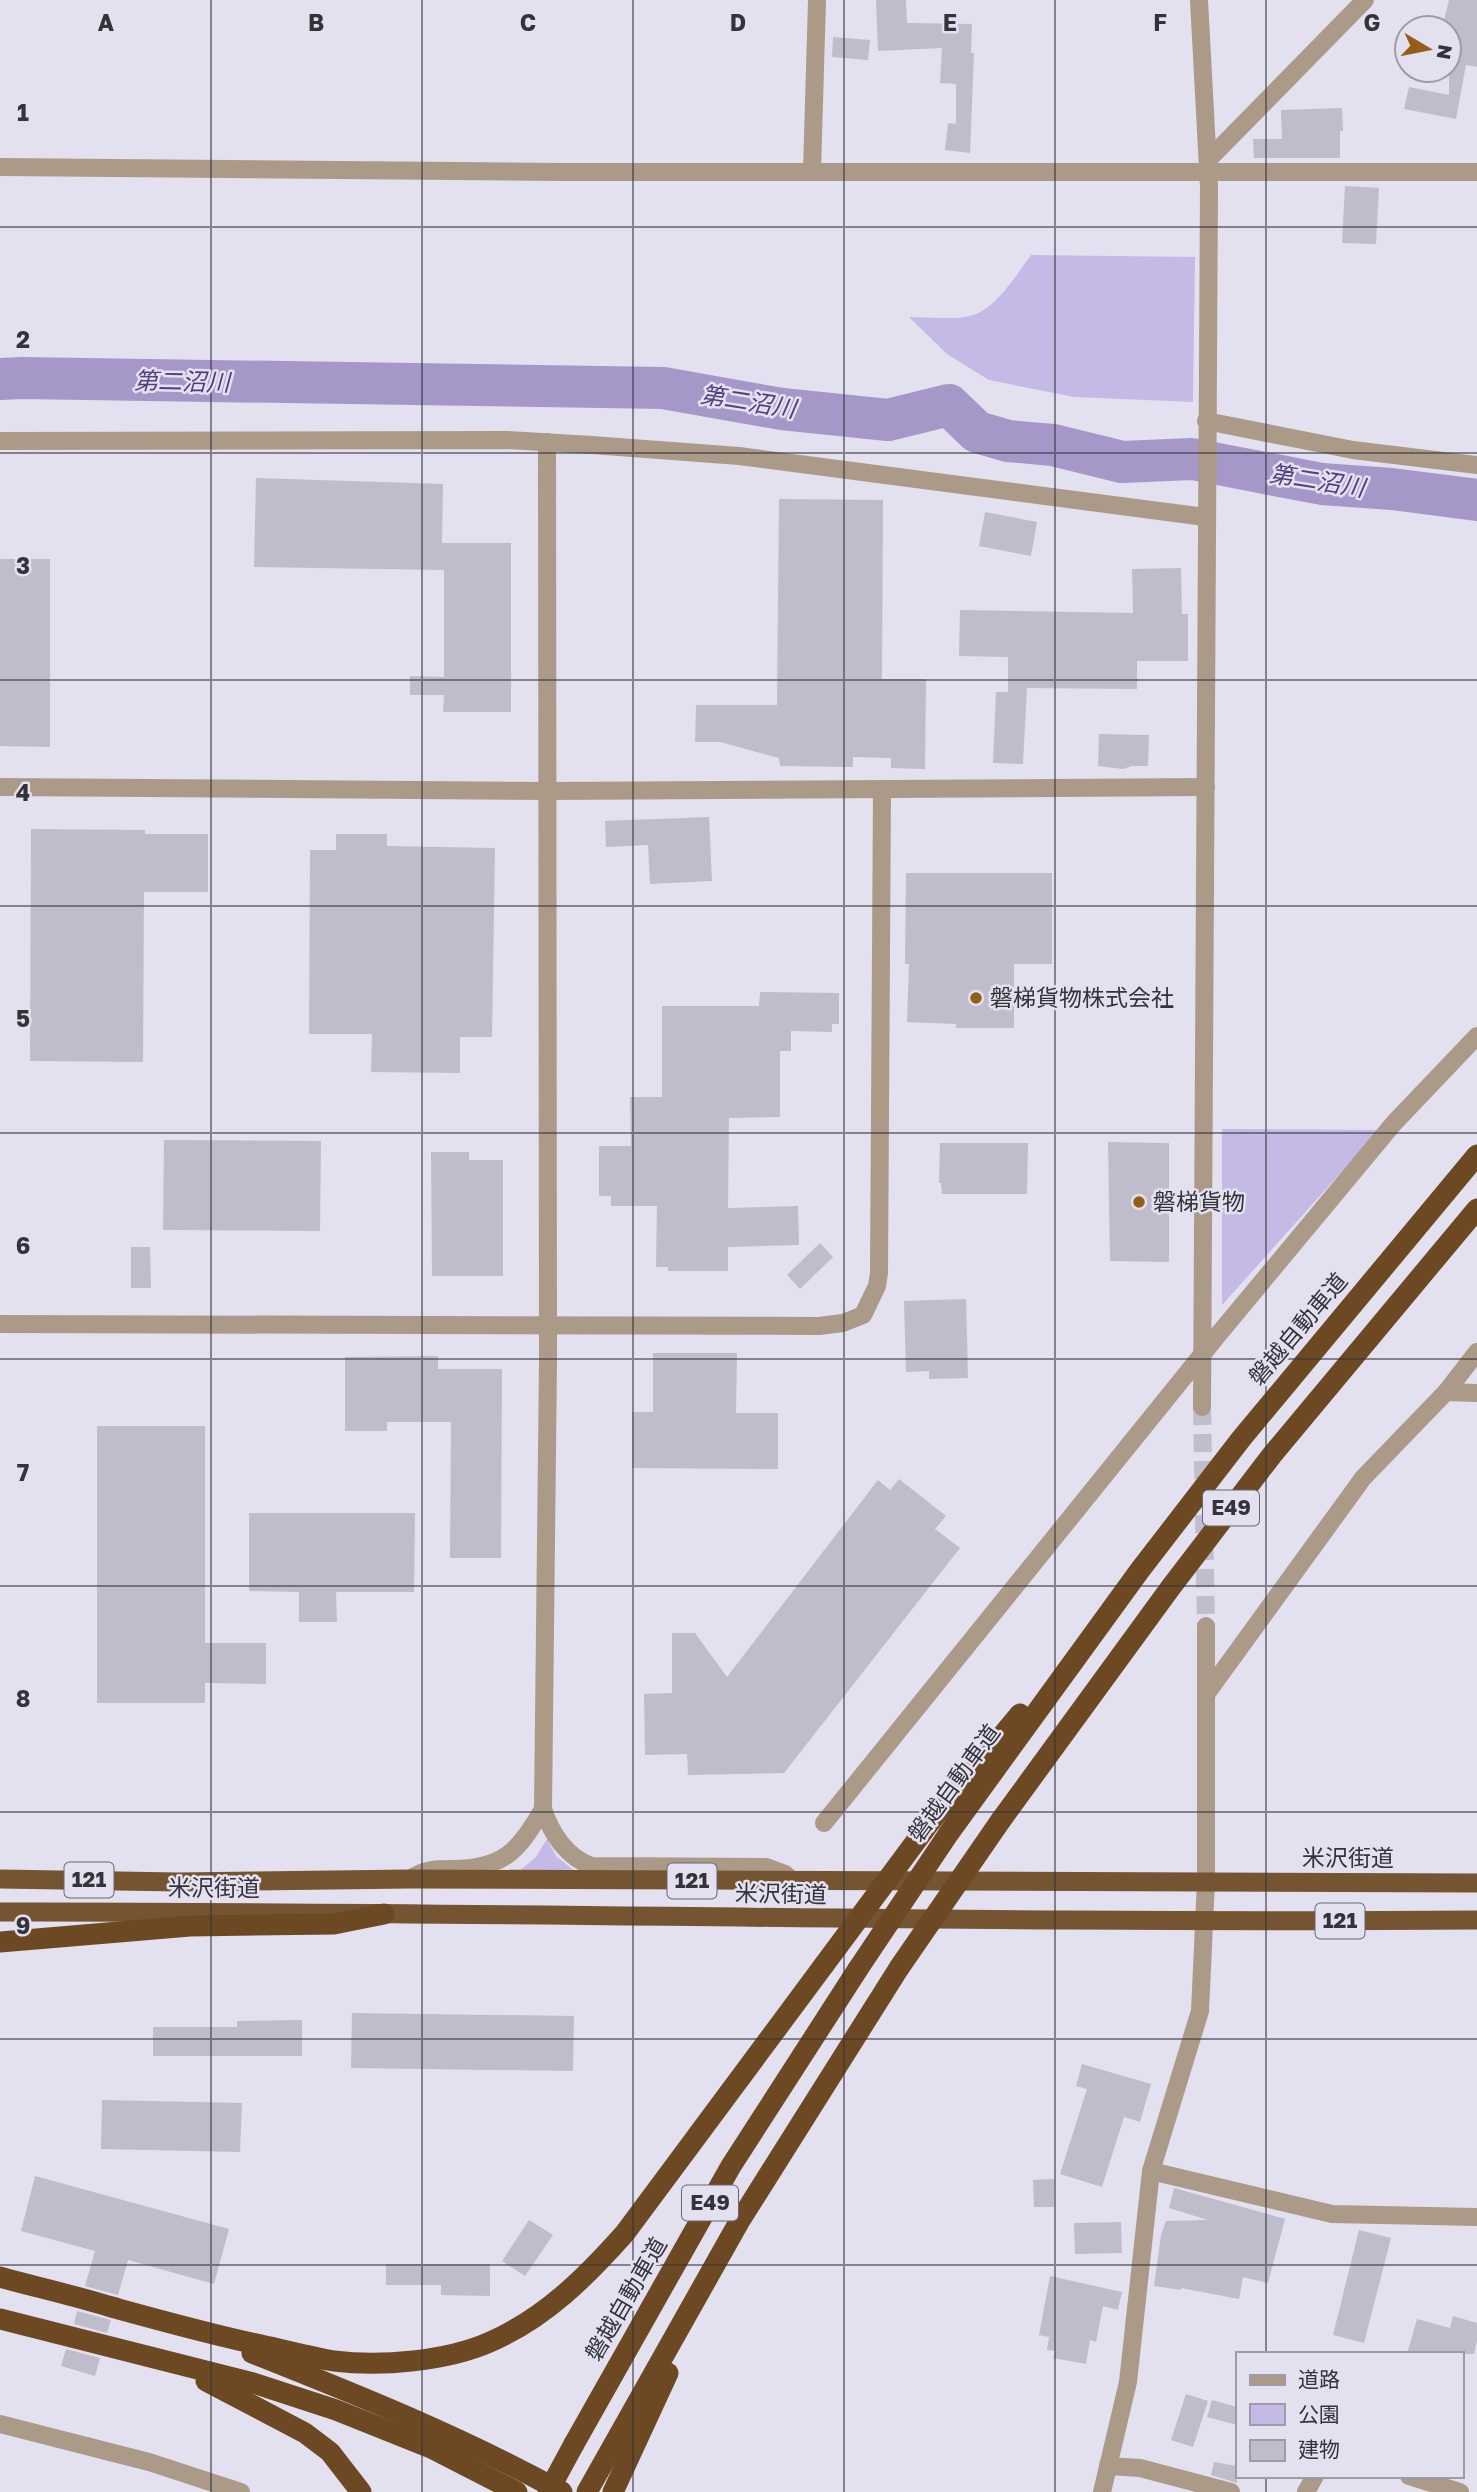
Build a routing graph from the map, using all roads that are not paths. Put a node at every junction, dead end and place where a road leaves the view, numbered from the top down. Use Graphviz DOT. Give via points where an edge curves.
graph roads {
  1 [pos="817,0"];
  2 [pos="1199,0"];
  3 [pos="1365,0"];
  4 [pos="1208,166"];
  5 [pos="0,167"];
  6 [pos="812,171"];
  7 [pos="1477,172"];
  8 [pos="1206,428"];
  9 [pos="0,441"];
  10 [pos="547,442"];
  11 [pos="1477,465"];
  12 [pos="1205,517"];
  13 [pos="0,787"];
  14 [pos="1206,787"];
  15 [pos="882,790"];
  16 [pos="548,791"];
  17 [pos="1477,1036"];
  18 [pos="1477,1155"];
  19 [pos="1477,1209"];
  20 [pos="0,1324"];
  21 [pos="548,1325"];
  22 [pos="1477,1352"];
  23 [pos="1201,1355"];
  24 [pos="1446,1392"];
  25 [pos="1477,1393"];
  26 [pos="1202,1406"];
  27 [pos="1140,1570"];
  28 [pos="1206,1626"];
  29 [pos="1206,1693"];
  30 [pos="543,1810"];
  31 [pos="824,1823"];
  32 [pos="0,1879"];
  33 [pos="410,1879"];
  34 [pos="793,1881"];
  35 [pos="1206,1881"];
  36 [pos="1477,1883"];
  37 [pos="0,1912"];
  38 [pos="384,1914"];
  39 [pos="1477,1920"];
  40 [pos="1204,1922"];
  41 [pos="0,1942"];
  42 [pos="1151,2171"];
  43 [pos="1477,2217"];
  44 [pos="0,2277"];
  45 [pos="0,2319"];
  46 [pos="195,2331"];
  47 [pos="170,2362"];
  48 [pos="0,2424"];
  49 [pos="616,2462"];
  50 [pos="1108,2466"];
  51 [pos="1415,2478"];
  52 [pos="242,2492"];
  53 [pos="361,2492"];
  54 [pos="517,2492"];
  55 [pos="548,2492"];
  56 [pos="562,2492"];
  57 [pos="587,2492"];
  58 [pos="613,2492"];
  59 [pos="1102,2492"];
  60 [pos="1231,2492"];
  61 [pos="1460,2492"];
  1 -- 6 [label="street"];
  2 -- 4 [label="street"];
  3 -- 4 [label="street"];
  4 -- 6 [label="street"];
  4 -- 7 [label="street"];
  4 -- 8 [label="street"];
  5 -- 6 [label="street"];
  8 -- 11 [label="street"];
  8 -- 12 [label="street"];
  9 -- 10 [label="street"];
  10 -- 12 [label="street" via="739,456"];
  10 -- 16 [label="street"];
  12 -- 14 [label="street"];
  13 -- 16 [label="street"];
  14 -- 15 [label="street"];
  14 -- 23 [label="street"];
  15 -- 16 [label="street"];
  15 -- 21 [label="street" via="880,1273 870,1304 855,1319 819,1326"];
  16 -- 21 [label="street"];
  17 -- 23 [label="street" via="1394,1123"];
  18 -- 27 [label="highway, 磐越自動車道 / E49" via="1241,1439"];
  19 -- 49 [label="highway, E49, bridge" via="1272,1455 1171,1587 899,1968 739,2222"];
  20 -- 21 [label="street"];
  21 -- 30 [label="street"];
  22 -- 24 [label="street"];
  23 -- 26 [label="street"];
  23 -- 31 [label="street"];
  24 -- 25 [label="street"];
  24 -- 29 [label="street" via="1363,1478"];
  27 -- 46 [label="highway, bridge" via="931,1821 625,2233 593,2270 555,2302 523,2326 489,2343 417,2360 335,2361"];
  27 -- 55 [label="highway, 磐越自動車道 / E49, bridge" via="950,1833 731,2166"];
  28 -- 29 [label="street"];
  29 -- 35 [label="street"];
  30 -- 33 [label="street" via="504,1860 472,1869 431,1869"];
  30 -- 34 [label="street" via="555,1835 582,1863 766,1867"];
  32 -- 33 [label="highway, 米沢街道 / 121"];
  33 -- 34 [label="highway, 米沢街道 / 121"];
  34 -- 35 [label="highway, 米沢街道 / 121"];
  35 -- 36 [label="highway, 米沢街道 / 121"];
  35 -- 40 [label="street"];
  37 -- 38 [label="highway, 米沢街道 / 121"];
  38 -- 40 [label="highway, 米沢街道 / 121"];
  38 -- 41 [label="highway" via="334,1924 190,1926"];
  39 -- 40 [label="highway, 米沢街道 / 121"];
  40 -- 42 [label="street" via="1200,2011"];
  42 -- 43 [label="street" via="1332,2214"];
  42 -- 50 [label="street" via="1128,2382"];
  44 -- 46 [label="highway"];
  45 -- 47 [label="highway"];
  46 -- 56 [label="highway" via="377,2403"];
  47 -- 53 [label="highway" via="305,2433 330,2452"];
  47 -- 54 [label="highway" via="336,2410 431,2448"];
  48 -- 52 [label="street" via="149,2462"];
  49 -- 57 [label="highway"];
  49 -- 58 [label="highway"];
  50 -- 59 [label="street"];
  50 -- 60 [label="street" via="1140,2468"];
  51 -- 61 [label="street"];
}
